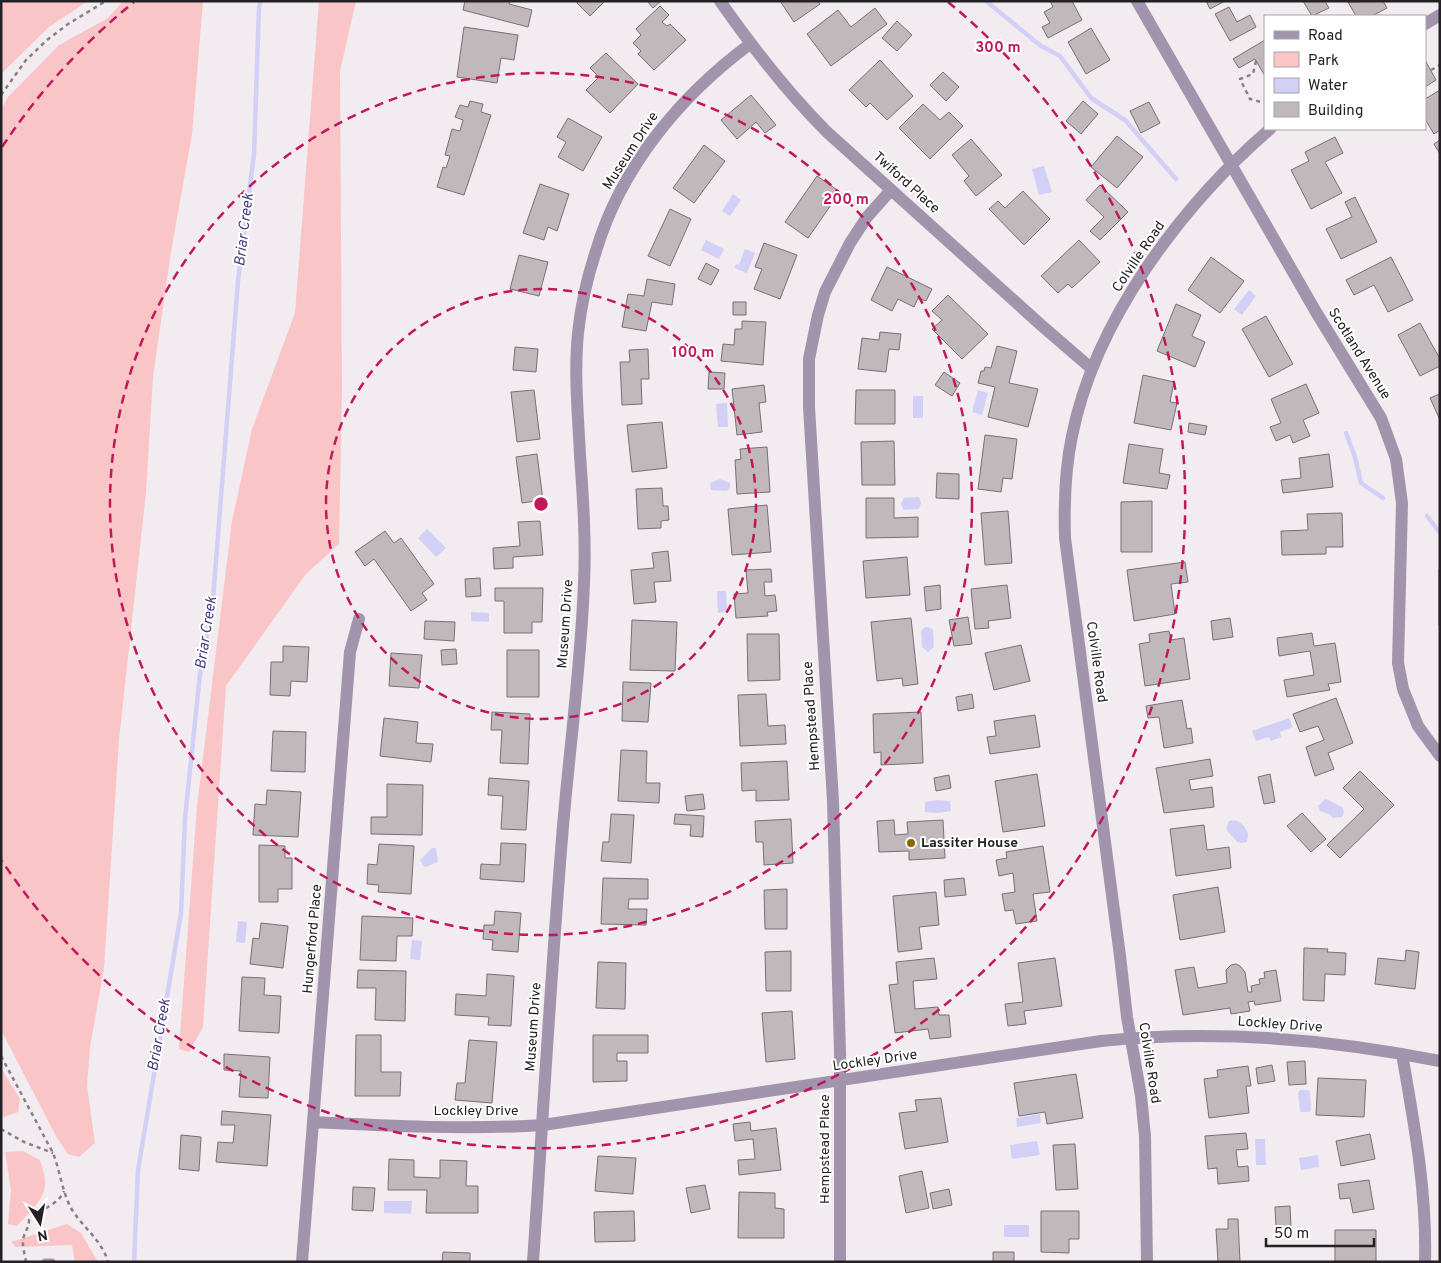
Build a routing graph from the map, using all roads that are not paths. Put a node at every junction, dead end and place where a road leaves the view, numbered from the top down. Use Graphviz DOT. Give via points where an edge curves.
graph roads {
  1 [pos="720,1"];
  2 [pos="1137,1"];
  3 [pos="1440,15"];
  4 [pos="1426,23"];
  5 [pos="750,44"];
  6 [pos="1269,130"];
  7 [pos="1231,166"];
  8 [pos="891,190"];
  9 [pos="1092,369"];
  10 [pos="359,619"];
  11 [pos="1440,756"];
  12 [pos="1130,1038"];
  13 [pos="1402,1054"];
  14 [pos="1440,1061"];
  15 [pos="840,1081"];
  16 [pos="313,1122"];
  17 [pos="543,1125"];
  18 [pos="45,1262"];
  19 [pos="52,1262"];
  20 [pos="302,1262"];
  21 [pos="533,1262"];
  22 [pos="840,1262"];
  23 [pos="1147,1262"];
  24 [pos="1425,1262"];
  1 -- 5 [label="street, Twiford Place"];
  2 -- 7 [label="street, Scotland Avenue"];
  3 -- 4 [label="street"];
  5 -- 8 [label="street, Twiford Place" via="804,109"];
  5 -- 17 [label="street, Museum Drive" via="713,73 685,101 650,144 608,216 583,298 576,368 583,513 581,648 561,853"];
  6 -- 7 [label="street, Colville Road"];
  7 -- 9 [label="street, Colville Road" via="1198,200 1155,256 1109,331"];
  7 -- 11 [label="street, Scotland Avenue" via="1387,432 1396,459 1402,503 1398,663 1403,689 1418,726"];
  8 -- 9 [label="street, Twiford Place"];
  8 -- 15 [label="street, Hempstead Place" via="867,217 837,266 818,315 809,359 809,407 832,795"];
  9 -- 12 [label="street, Colville Road" via="1071,437 1064,509 1065,538"];
  10 -- 16 [label="street, Hungerford Place" via="350,652"];
  12 -- 13 [label="street, Lockley Drive" via="1275,1038"];
  12 -- 15 [label="street, Lockley Drive"];
  12 -- 23 [label="street, Colville Road" via="1145,1136"];
  13 -- 14 [label="street, Lockley Drive"];
  13 -- 24 [label="street" via="1416,1135"];
  15 -- 17 [label="street, Lockley Drive"];
  15 -- 22 [label="street, Hempstead Place"];
  16 -- 17 [label="street, Lockley Drive" via="390,1126"];
  16 -- 20 [label="street, Hungerford Place"];
  17 -- 21 [label="street, Museum Drive"];
  18 -- 19 [label="lane"];
}
